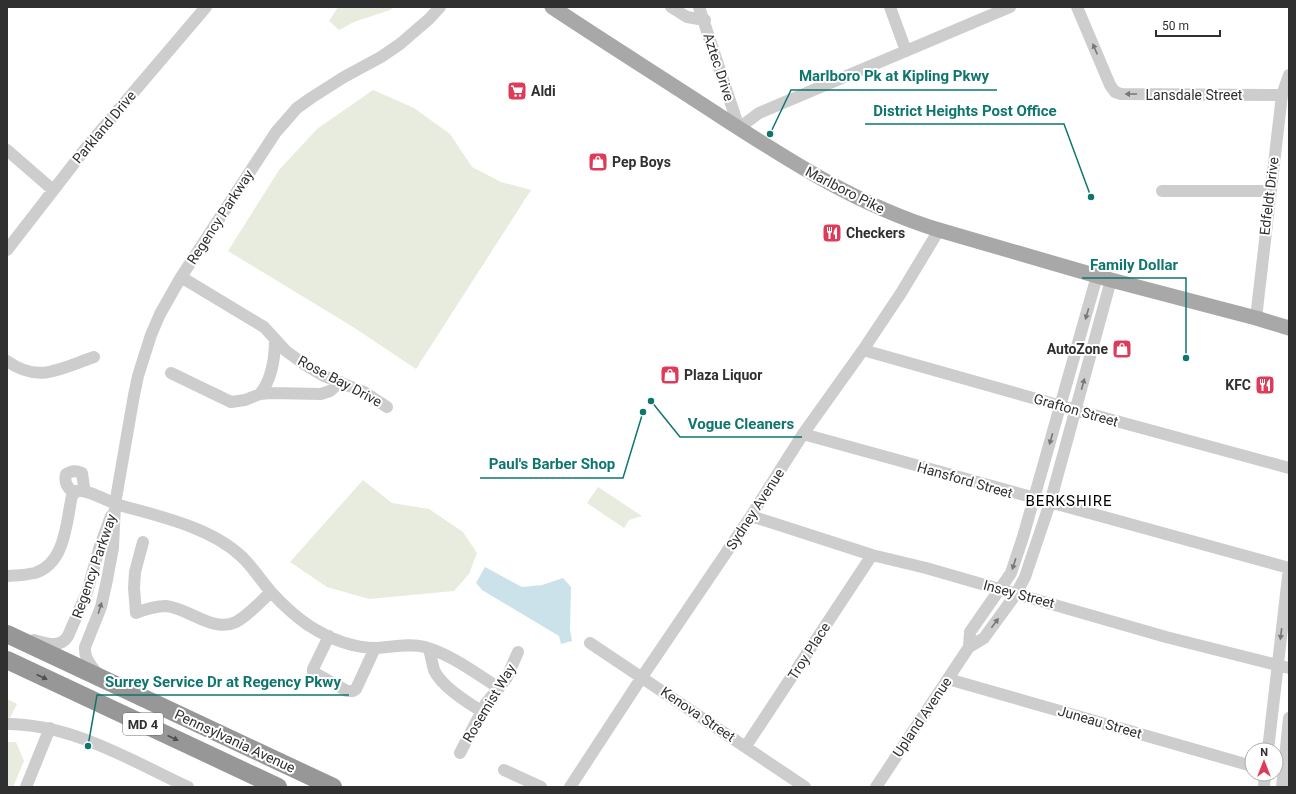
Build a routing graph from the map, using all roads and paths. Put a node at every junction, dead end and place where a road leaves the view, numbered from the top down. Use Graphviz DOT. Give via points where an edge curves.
graph roads {
  1 [pos="206,7"];
  2 [pos="440,7"];
  3 [pos="552,7"];
  4 [pos="672,7"];
  5 [pos="699,7"];
  6 [pos="890,7"];
  7 [pos="1010,7"];
  8 [pos="1077,7"];
  9 [pos="705,20"];
  10 [pos="906,51"];
  11 [pos="1289,75"];
  12 [pos="1282,95"];
  13 [pos="739,128"];
  14 [pos="7,150"];
  15 [pos="53,190"];
  16 [pos="1162,191"];
  17 [pos="1270,191"];
  18 [pos="939,230"];
  19 [pos="7,250"];
  20 [pos="181,277"];
  21 [pos="1104,278"];
  22 [pos="1256,318"];
  23 [pos="1289,328"];
  24 [pos="275,339"];
  25 [pos="863,350"];
  26 [pos="94,357"];
  27 [pos="7,361"];
  28 [pos="171,373"];
  29 [pos="340,382"];
  30 [pos="260,394"];
  31 [pos="1061,406"];
  32 [pos="387,407"];
  33 [pos="1076,410"];
  34 [pos="803,434"];
  35 [pos="1289,468"];
  36 [pos="1034,499"];
  37 [pos="1050,503"];
  38 [pos="115,504"];
  39 [pos="751,516"];
  40 [pos="143,542"];
  41 [pos="872,555"];
  42 [pos="1289,568"];
  43 [pos="7,576"];
  44 [pos="999,590"];
  45 [pos="271,592"];
  46 [pos="1016,594"];
  47 [pos="8,635"];
  48 [pos="329,636"];
  49 [pos="590,643"];
  50 [pos="969,647"];
  51 [pos="375,648"];
  52 [pos="429,649"];
  53 [pos="518,652"];
  54 [pos="7,660"];
  55 [pos="1277,666"];
  56 [pos="1289,668"];
  57 [pos="642,677"];
  58 [pos="948,678"];
  59 [pos="102,679"];
  60 [pos="499,688"];
  61 [pos="481,711"];
  62 [pos="1289,718"];
  63 [pos="7,724"];
  64 [pos="50,728"];
  65 [pos="1269,742"];
  66 [pos="746,746"];
  67 [pos="1284,748"];
  68 [pos="460,753"];
  69 [pos="1244,764"];
  70 [pos="504,770"];
  71 [pos="26,787"];
  72 [pos="188,787"];
  73 [pos="278,787"];
  74 [pos="333,787"];
  75 [pos="541,787"];
  76 [pos="570,787"];
  77 [pos="805,787"];
  78 [pos="876,787"];
  1 -- 15 [label="street, Parkland Drive"];
  2 -- 20 [label="street, Regency Parkway" via="400,44 311,98 293,113 276,132"];
  3 -- 13 [label="main road, Marlboro Pike"];
  4 -- 9 [label="street" via="688,17"];
  5 -- 9 [label="street, Aztec Drive"];
  6 -- 10 [label="street"];
  7 -- 10 [label="street"];
  12 -- 8 [label="street, Lansdale Street, one-way" via="1115,92"];
  9 -- 13 [label="street, Aztec Drive"];
  10 -- 13 [label="street" via="759,114"];
  11 -- 12 [label="street, Edfeldt Drive"];
  12 -- 17 [label="street, Edfeldt Drive"];
  13 -- 18 [label="main road, Marlboro Pike" via="847,193"];
  14 -- 15 [label="street"];
  15 -- 19 [label="street, Parkland Drive"];
  16 -- 17 [label="street"];
  17 -- 22 [label="street, Edfeldt Drive"];
  18 -- 21 [label="main road, Marlboro Pike"];
  18 -- 25 [label="street, Sydney Avenue"];
  20 -- 24 [label="street, Rose Bay Drive" via="264,327"];
  20 -- 38 [label="street, Regency Parkway" via="160,314 138,376"];
  21 -- 22 [label="main road, Marlboro Pike"];
  21 -- 31 [label="street, Upland Avenue, one-way"];
  33 -- 21 [label="street, Upland Avenue, one-way"];
  22 -- 23 [label="main road, Marlboro Pike"];
  24 -- 29 [label="street, Rose Bay Drive" via="304,364"];
  24 -- 30 [label="street" via="272,370"];
  25 -- 31 [label="street, Grafton Street"];
  25 -- 34 [label="street, Sydney Avenue"];
  26 -- 27 [label="street" via="45,373 21,370"];
  28 -- 30 [label="street" via="231,402"];
  29 -- 30 [label="street" via="330,391 321,394"];
  29 -- 32 [label="street, Rose Bay Drive" via="364,392"];
  31 -- 33 [label="street, Grafton Street"];
  31 -- 36 [label="street, Upland Avenue, one-way"];
  33 -- 35 [label="street, Grafton Street"];
  33 -- 37 [label="street, Upland Avenue"];
  34 -- 36 [label="street, Hansford Street"];
  34 -- 39 [label="street, Sydney Avenue"];
  36 -- 37 [label="street, Hansford Street"];
  36 -- 44 [label="street, Upland Avenue, one-way" via="1011,573"];
  37 -- 42 [label="street, Hansford Street"];
  37 -- 46 [label="street, Upland Avenue"];
  38 -- 43 [label="street" via="78,492 63,543 55,557 35,572"];
  38 -- 45 [label="street" via="164,518 223,543 250,564"];
  38 -- 47 [label="street, Regency Parkway" via="87,592 66,639 53,644"];
  59 -- 38 [label="street, Regency Parkway, one-way" via="88,661 85,651 101,607 107,580 113,548"];
  39 -- 41 [label="street, Insey Street"];
  39 -- 57 [label="street, Sydney Avenue"];
  40 -- 45 [label="street" via="134,582 136,613 166,606 214,624 230,624 240,619"];
  41 -- 44 [label="street, Insey Street"];
  41 -- 66 [label="street, Troy Place"];
  42 -- 55 [label="street, one-way"];
  44 -- 46 [label="street, Insey Street"];
  44 -- 50 [label="street, Upland Avenue" via="970,632"];
  45 -- 48 [label="street" via="295,615"];
  50 -- 46 [label="street, Upland Avenue, one-way" via="984,638"];
  46 -- 55 [label="street, Insey Street"];
  47 -- 59 [label="highway, Pennsylvania Avenue / MD 4"];
  48 -- 51 [label="street" via="351,644"];
  48 -- 51 [label="street" via="313,672 347,691 356,689"];
  49 -- 57 [label="street, Kenova Street"];
  50 -- 58 [label="street, Upland Avenue"];
  51 -- 52 [label="street" via="418,646"];
  52 -- 60 [label="street" via="452,658"];
  52 -- 61 [label="street" via="439,678 459,697"];
  53 -- 60 [label="street, Rosemist Way" via="509,674"];
  54 -- 73 [label="highway, Pennsylvania Avenue / MD 4, one-way"];
  55 -- 56 [label="street, Insey Street"];
  55 -- 65 [label="street"];
  57 -- 66 [label="street, Kenova Street"];
  57 -- 76 [label="street, Sydney Avenue"];
  58 -- 69 [label="street, Juneau Street"];
  58 -- 78 [label="street, Upland Avenue"];
  59 -- 74 [label="highway, Pennsylvania Avenue / MD 4"];
  60 -- 61 [label="street, Rosemist Way"];
  61 -- 68 [label="street, Rosemist Way"];
  62 -- 67 [label="street"];
  63 -- 64 [label="street"];
  64 -- 71 [label="street"];
  64 -- 72 [label="street" via="76,735"];
  66 -- 77 [label="street, Kenova Street"];
  70 -- 75 [label="street"];
}
